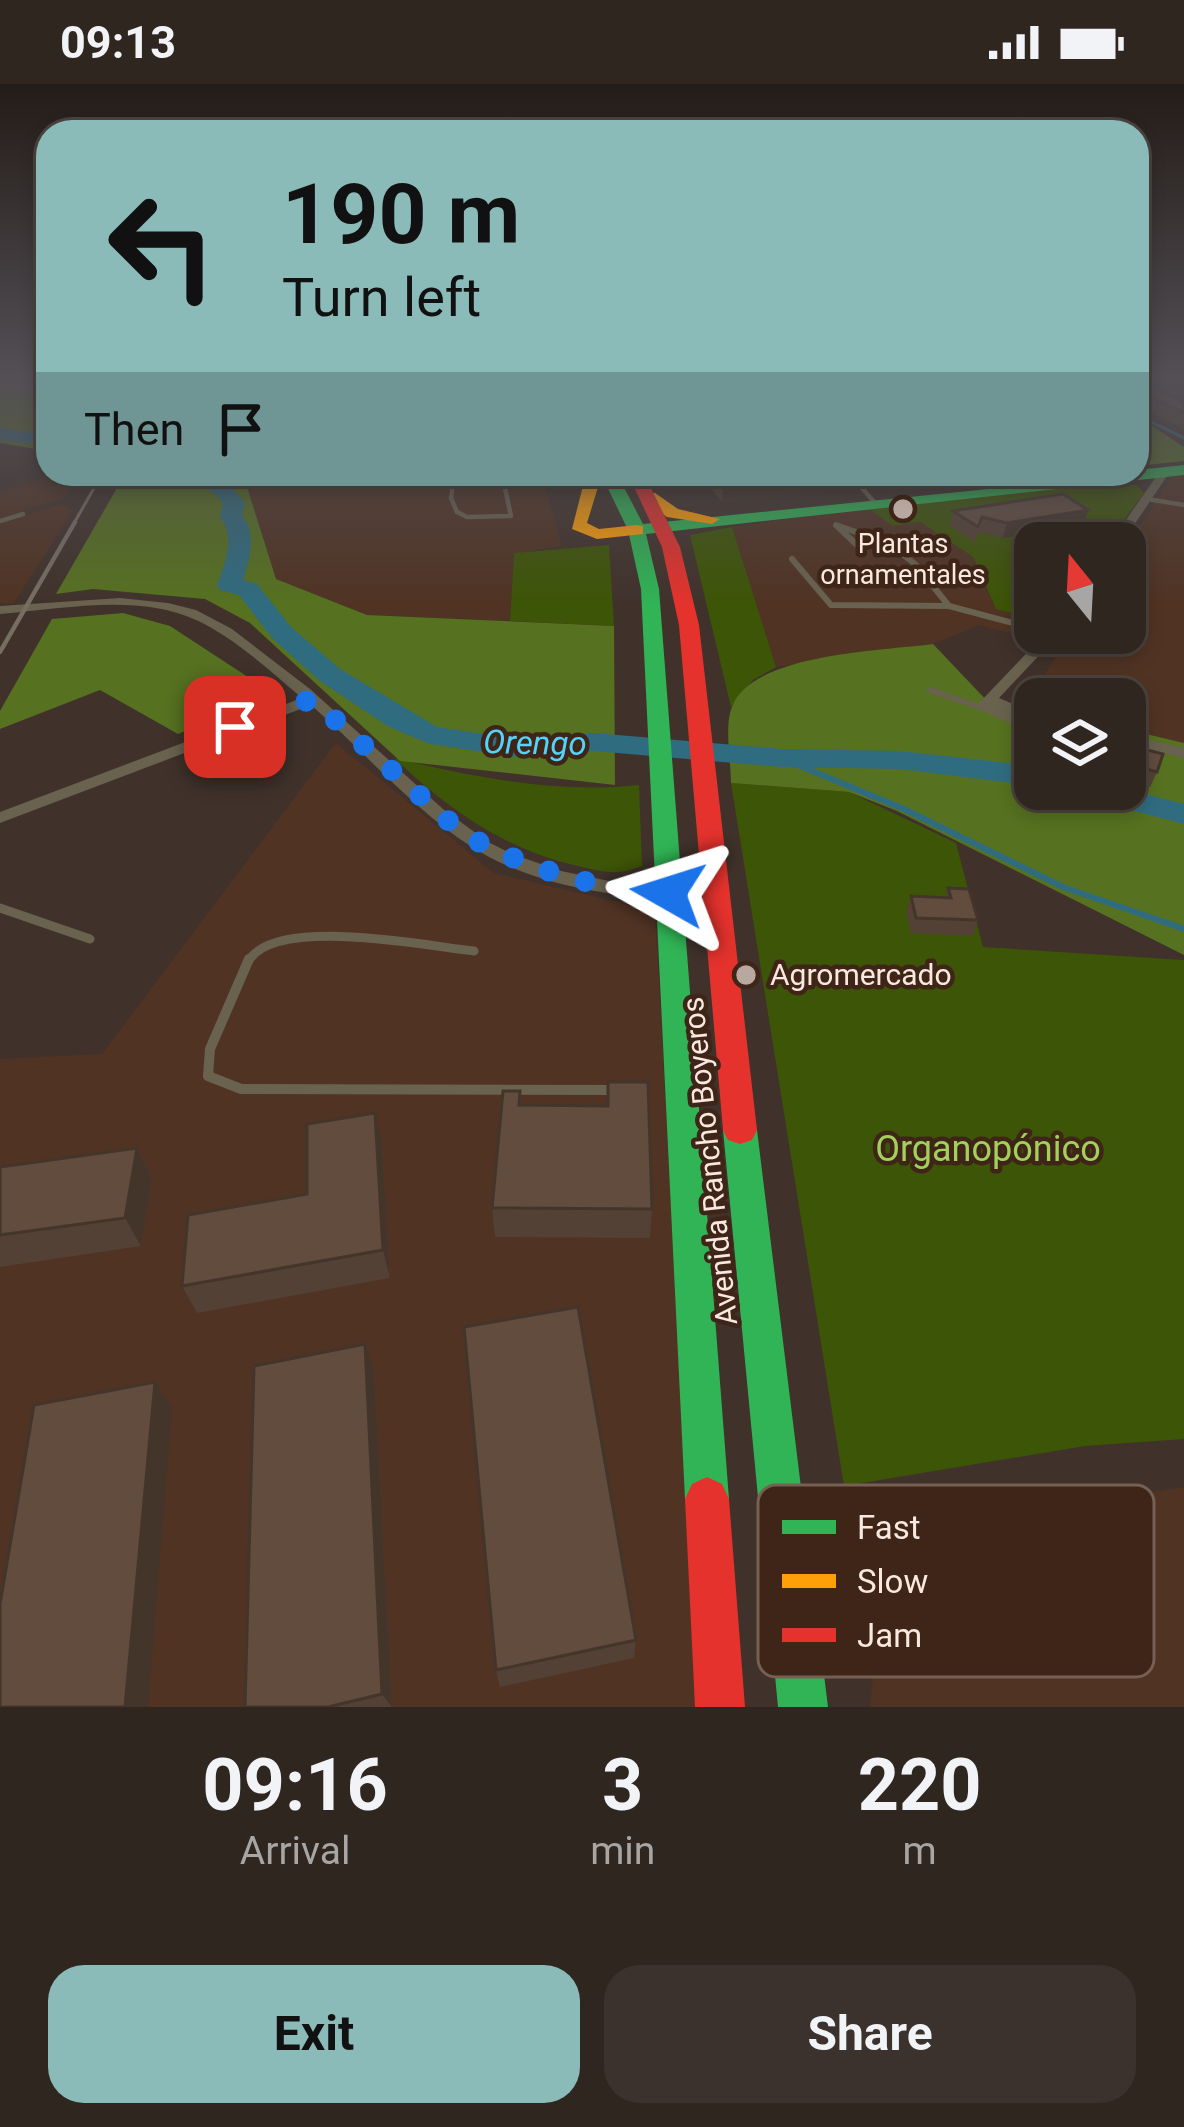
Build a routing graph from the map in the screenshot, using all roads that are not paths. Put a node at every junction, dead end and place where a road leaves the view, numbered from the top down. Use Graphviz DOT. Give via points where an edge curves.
graph roads {
  1 [pos="1174,472"];
  2 [pos="453,486"];
  3 [pos="505,486"];
  4 [pos="590,486"];
  5 [pos="618,486"];
  6 [pos="642,486"];
  7 [pos="643,486"];
  8 [pos="860,486"];
  9 [pos="973,486"];
  10 [pos="1147,499"];
  11 [pos="874,502"];
  12 [pos="1184,505"];
  13 [pos="23,514"];
  14 [pos="712,519"];
  15 [pos="0,521"];
  16 [pos="1131,522"];
  17 [pos="650,528"];
  18 [pos="888,543"];
  19 [pos="792,560"];
  20 [pos="949,606"];
  21 [pos="3,613"];
  22 [pos="1014,623"];
  23 [pos="1032,654"];
  24 [pos="930,690"];
  25 [pos="312,699"];
  26 [pos="987,703"];
  27 [pos="1014,711"];
  28 [pos="1014,718"];
  29 [pos="1146,745"];
  30 [pos="1184,753"];
  31 [pos="0,818"];
  32 [pos="668,893"];
  33 [pos="0,908"];
  34 [pos="90,939"];
  35 [pos="474,950"];
  36 [pos="635,1090"];
  37 [pos="778,1485"];
  38 [pos="799,1677"];
  39 [pos="720,1707"];
  40 [pos="802,1707"];
  1 -- 10 [label="street"];
  2 -- 3 [label="lane" via="458,512 492,519 511,516"];
  4 -- 17 [label="main road" via="578,525 597,534"];
  5 -- 17 [label="main road, Avenida Rancho Boyeros"];
  6 -- 17 [label="main road, Avenida Rancho Boyeros"];
  7 -- 14 [label="main road" via="657,506"];
  8 -- 11 [label="lane"];
  9 -- 11 [label="main road"];
  10 -- 12 [label="lane"];
  10 -- 16 [label="street"];
  11 -- 14 [label="main road"];
  13 -- 15 [label="lane"];
  14 -- 17 [label="main road"];
  17 -- 32 [label="main road, Avenida Rancho Boyeros"];
  17 -- 37 [label="main road, Avenida Rancho Boyeros" via="684,594"];
  18 -- 18 [label="lane" via="859,547 836,525 861,526"];
  18 -- 20 [label="lane" via="931,578"];
  19 -- 20 [label="lane" via="831,605"];
  20 -- 22 [label="lane"];
  21 -- 25 [label="street" via="99,603 188,612 227,632"];
  23 -- 26 [label="street"];
  24 -- 26 [label="lane"];
  25 -- 31 [label="street"];
  25 -- 32 [label="street" via="462,833 511,860 631,892"];
  26 -- 27 [label="street"];
  26 -- 28 [label="lane"];
  29 -- 30 [label="street"];
  32 -- 39 [label="main road, Avenida Rancho Boyeros" via="670,1090"];
  33 -- 34 [label="lane"];
  35 -- 36 [label="lane" via="304,935 270,941 251,955 210,1049 208,1076 241,1089"];
  38 -- 40 [label="main road, Avenida Rancho Boyeros"];
}
